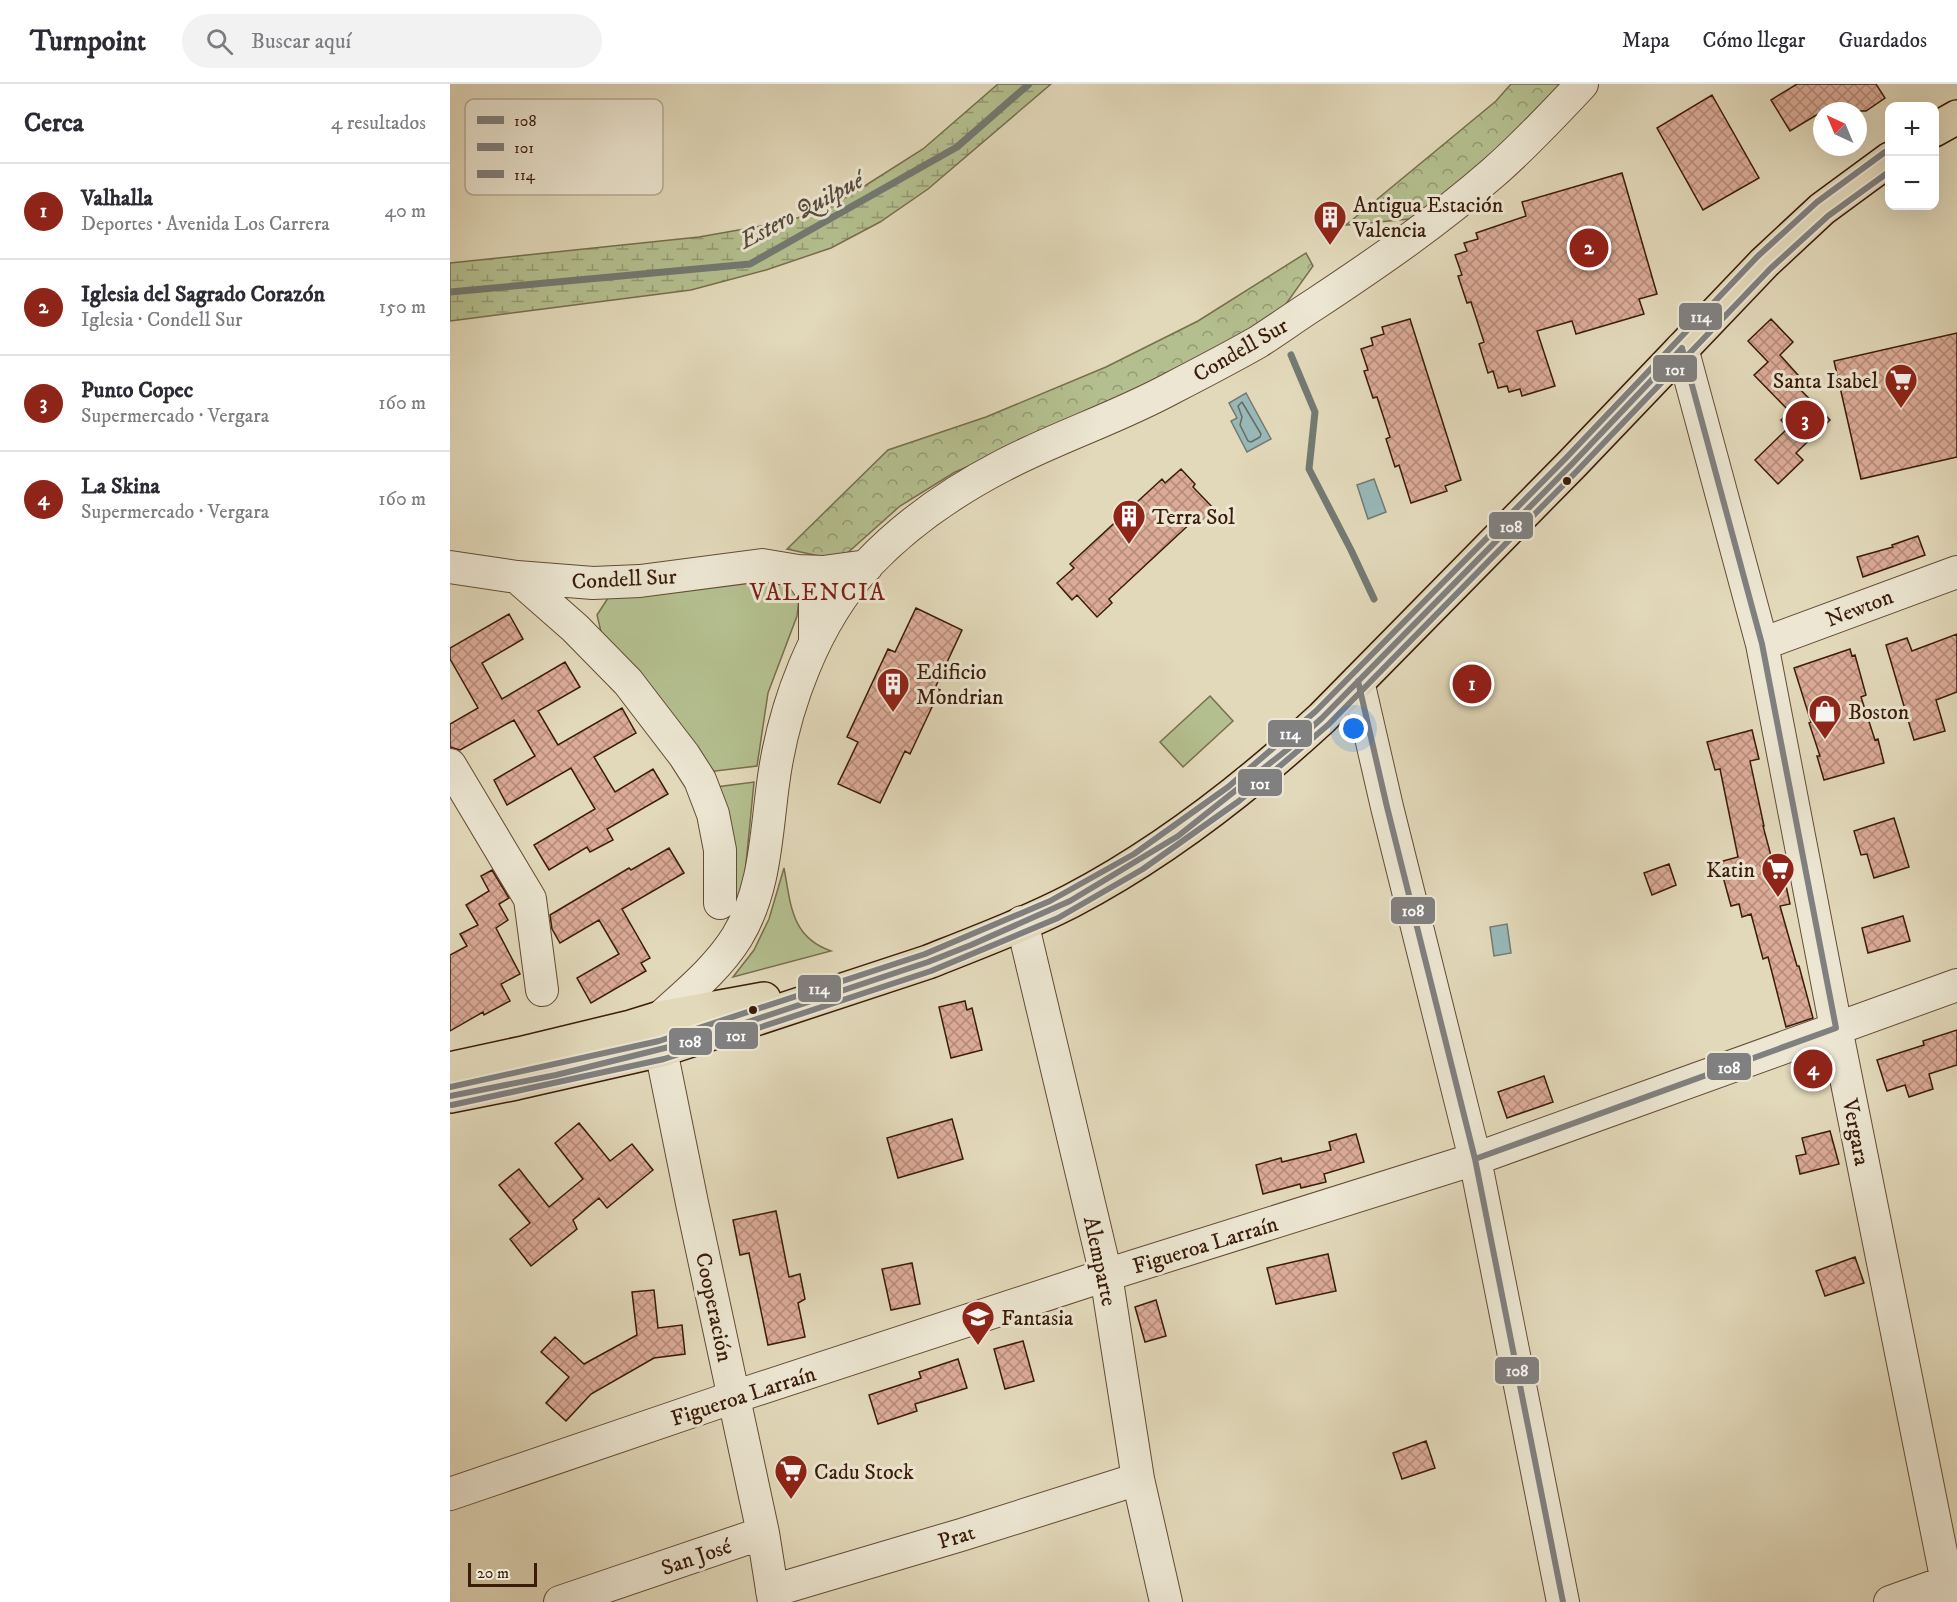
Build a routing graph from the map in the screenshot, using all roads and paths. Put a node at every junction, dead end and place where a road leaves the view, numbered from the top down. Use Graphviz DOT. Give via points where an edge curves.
graph roads {
  1 [pos="1582,84"];
  2 [pos="1957,117"];
  3 [pos="1939,128"];
  4 [pos="1885,163"];
  5 [pos="1682,348"];
  6 [pos="867,566"];
  7 [pos="450,567"];
  8 [pos="798,571"];
  9 [pos="1957,572"];
  10 [pos="517,577"];
  11 [pos="593,583"];
  12 [pos="575,628"];
  13 [pos="815,642"];
  14 [pos="1762,644"];
  15 [pos="1358,681"];
  16 [pos="450,765"];
  17 [pos="461,808"];
  18 [pos="720,903"];
  19 [pos="1022,922"];
  20 [pos="878,978"];
  21 [pos="1957,985"];
  22 [pos="542,990"];
  23 [pos="646,1022"];
  24 [pos="1836,1028"];
  25 [pos="661,1050"];
  26 [pos="450,1069"];
  27 [pos="450,1096"];
  28 [pos="1475,1159"];
  29 [pos="1106,1275"];
  30 [pos="734,1397"];
  31 [pos="1138,1479"];
  32 [pos="450,1494"];
  33 [pos="763,1533"];
  34 [pos="1952,1587"];
  35 [pos="773,1597"];
  36 [pos="560,1602"];
  37 [pos="1166,1602"];
  38 [pos="1563,1602"];
  39 [pos="1890,1602"];
  1 -- 6 [label="street, Condell Sur" via="1495,171 1351,281 1258,341 1177,386 1004,465 954,493 926,512"];
  2 -- 3 [label="main road"];
  4 -- 5 [label="main road" via="1822,209"];
  5 -- 14 [label="street, Vergara"];
  5 -- 15 [label="main road"];
  6 -- 8 [label="street, Condell Sur"];
  6 -- 13 [label="street, Condell Sur" via="846,591"];
  7 -- 10 [label="street, Condell Sur"];
  8 -- 11 [label="street, Condell Sur" via="762,565"];
  8 -- 13 [label="street" via="815,595"];
  9 -- 14 [label="street, Newton"];
  10 -- 11 [label="street, Condell Sur"];
  10 -- 12 [label="street"];
  11 -- 12 [label="street"];
  12 -- 18 [label="street" via="628,682 700,780 713,814 720,850"];
  13 -- 23 [label="street" via="781,737 756,896 737,937 717,964"];
  14 -- 24 [label="street, Vergara"];
  15 -- 19 [label="main road" via="1288,749 1178,836 1070,902"];
  15 -- 28 [label="street"];
  16 -- 17 [label="street"];
  17 -- 22 [label="street" via="530,899"];
  19 -- 20 [label="main road"];
  19 -- 29 [label="street, Alemparte"];
  20 -- 23 [label="main road"];
  20 -- 25 [label="main road"];
  21 -- 24 [label="street, Figueroa Larraín"];
  23 -- 25 [label="street"];
  23 -- 26 [label="main road"];
  24 -- 28 [label="street, Figueroa Larraín"];
  24 -- 34 [label="street, Vergara"];
  25 -- 27 [label="main road"];
  25 -- 30 [label="street, Cooperación"];
  28 -- 29 [label="street, Figueroa Larraín"];
  28 -- 38 [label="street"];
  29 -- 30 [label="street, Figueroa Larraín"];
  29 -- 31 [label="street, Alemparte"];
  30 -- 32 [label="street, Figueroa Larraín"];
  30 -- 33 [label="street, Cooperación"];
  31 -- 35 [label="street, Prat"];
  31 -- 37 [label="street, Alemparte"];
  33 -- 35 [label="street, Cooperación"];
  33 -- 36 [label="street, San José"];
  34 -- 39 [label="street"];
}
